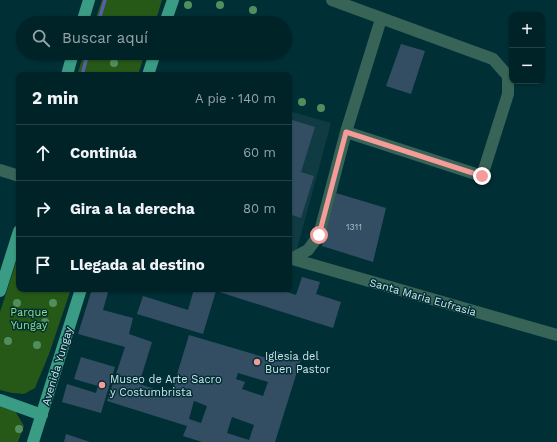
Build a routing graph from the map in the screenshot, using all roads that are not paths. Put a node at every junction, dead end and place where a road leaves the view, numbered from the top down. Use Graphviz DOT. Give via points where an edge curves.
graph roads {
  1 [pos="89,0"];
  2 [pos="172,0"];
  3 [pos="332,0"];
  4 [pos="84,16"];
  5 [pos="167,16"];
  6 [pos="381,19"];
  7 [pos="71,60"];
  8 [pos="153,60"];
  9 [pos="68,72"];
  10 [pos="149,72"];
  11 [pos="346,132"];
  12 [pos="0,170"];
  13 [pos="16,175"];
  14 [pos="16,240"];
  15 [pos="292,257"];
  16 [pos="292,259"];
  17 [pos="0,291"];
  18 [pos="80,292"];
  19 [pos="557,335"];
  20 [pos="0,400"];
  21 [pos="42,415"];
  22 [pos="33,442"];
  1 -- 4 [label="main road"];
  2 -- 5 [label="main road"];
  3 -- 6 [label="street"];
  6 -- 11 [label="street"];
  6 -- 11 [label="street" via="493,59 508,76 508,94 482,176"];
  7 -- 9 [label="main road"];
  8 -- 10 [label="main road"];
  11 -- 15 [label="street" via="319,235 308,250"];
  12 -- 13 [label="street"];
  14 -- 17 [label="main road"];
  16 -- 19 [label="street, Santa Maria Eufrasia"];
  18 -- 21 [label="main road, Avenida Yungay"];
  20 -- 21 [label="main road"];
  21 -- 22 [label="main road, Avenida Yungay"];
}
